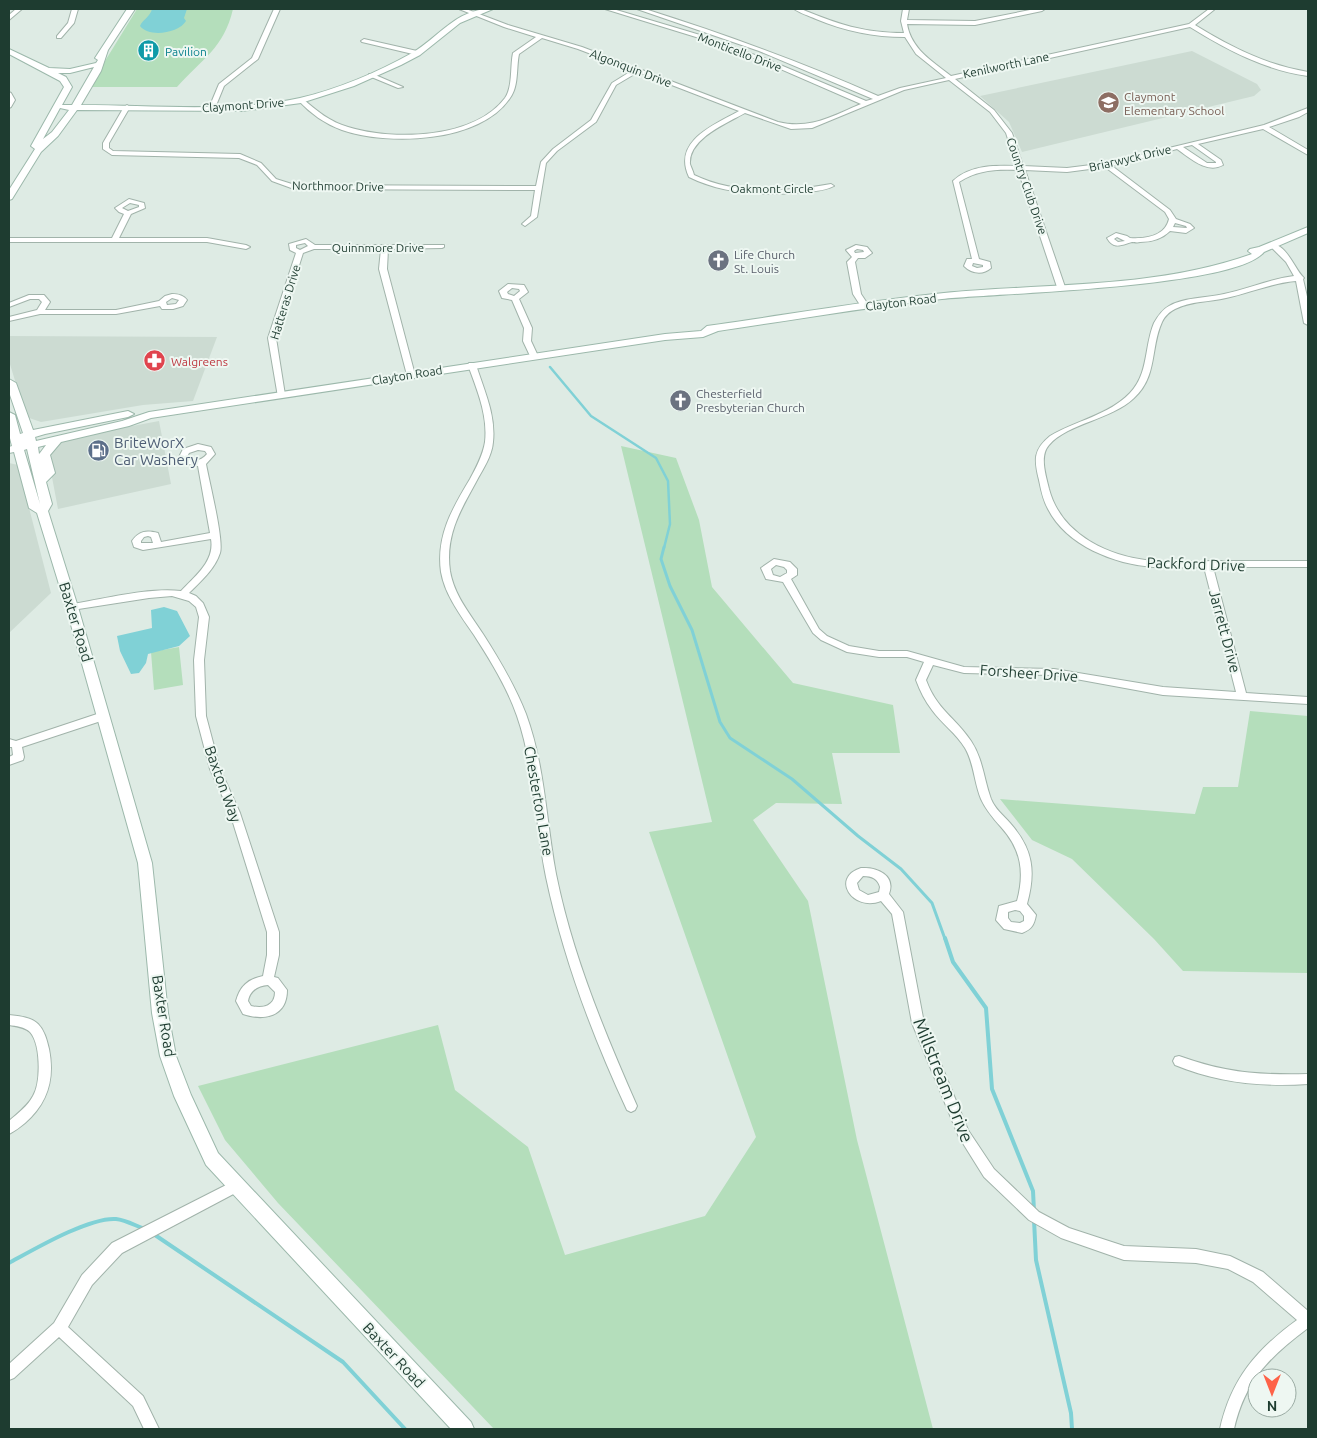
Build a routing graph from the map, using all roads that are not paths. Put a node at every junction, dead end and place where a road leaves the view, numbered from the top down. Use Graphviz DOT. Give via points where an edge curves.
graph roads {
  1 [pos="19,9"];
  2 [pos="75,9"];
  3 [pos="131,9"];
  4 [pos="277,9"];
  5 [pos="462,9"];
  6 [pos="490,9"];
  7 [pos="608,9"];
  8 [pos="640,9"];
  9 [pos="797,9"];
  10 [pos="906,9"];
  11 [pos="1042,9"];
  12 [pos="1199,9"];
  13 [pos="1211,10"];
  14 [pos="474,14"];
  15 [pos="9,18"];
  16 [pos="904,22"];
  17 [pos="1191,25"];
  18 [pos="907,35"];
  19 [pos="59,37"];
  20 [pos="540,37"];
  21 [pos="1308,40"];
  22 [pos="364,41"];
  23 [pos="1308,44"];
  24 [pos="9,51"];
  25 [pos="105,51"];
  26 [pos="417,52"];
  27 [pos="24,58"];
  28 [pos="94,65"];
  29 [pos="52,70"];
  30 [pos="638,70"];
  31 [pos="1308,74"];
  32 [pos="371,75"];
  33 [pos="948,78"];
  34 [pos="84,79"];
  35 [pos="400,87"];
  36 [pos="9,94"];
  37 [pos="879,99"];
  38 [pos="301,100"];
  39 [pos="867,104"];
  40 [pos="9,106"];
  41 [pos="68,108"];
  42 [pos="127,108"];
  43 [pos="212,108"];
  44 [pos="1308,110"];
  45 [pos="744,111"];
  46 [pos="1262,126"];
  47 [pos="799,127"];
  48 [pos="1193,143"];
  49 [pos="1178,147"];
  50 [pos="1308,153"];
  51 [pos="32,160"];
  52 [pos="1106,165"];
  53 [pos="1022,169"];
  54 [pos="831,186"];
  55 [pos="538,188"];
  56 [pos="9,197"];
  57 [pos="128,213"];
  58 [pos="1172,220"];
  59 [pos="525,224"];
  60 [pos="1170,229"];
  61 [pos="1308,230"];
  62 [pos="9,240"];
  63 [pos="114,240"];
  64 [pos="1129,240"];
  65 [pos="385,246"];
  66 [pos="442,246"];
  67 [pos="1272,246"];
  68 [pos="246,247"];
  69 [pos="313,247"];
  70 [pos="300,252"];
  71 [pos="856,256"];
  72 [pos="976,260"];
  73 [pos="1300,278"];
  74 [pos="1062,287"];
  75 [pos="515,298"];
  76 [pos="162,303"];
  77 [pos="10,305"];
  78 [pos="865,306"];
  79 [pos="40,312"];
  80 [pos="19,316"];
  81 [pos="9,318"];
  82 [pos="1308,323"];
  83 [pos="714,329"];
  84 [pos="665,337"];
  85 [pos="534,356"];
  86 [pos="472,366"];
  87 [pos="412,375"];
  88 [pos="9,382"];
  89 [pos="280,395"];
  90 [pos="149,415"];
  91 [pos="9,416"];
  92 [pos="24,419"];
  93 [pos="94,420"];
  94 [pos="58,438"];
  95 [pos="19,443"];
  96 [pos="9,460"];
  97 [pos="202,462"];
  98 [pos="25,468"];
  99 [pos="40,482"];
  100 [pos="42,511"];
  101 [pos="215,535"];
  102 [pos="158,544"];
  103 [pos="1308,564"];
  104 [pos="1208,566"];
  105 [pos="786,579"];
  106 [pos="183,594"];
  107 [pos="72,607"];
  108 [pos="930,660"];
  109 [pos="1242,696"];
  110 [pos="1308,701"];
  111 [pos="102,716"];
  112 [pos="12,744"];
  113 [pos="9,761"];
  114 [pos="883,895"];
  115 [pos="1021,906"];
  116 [pos="268,980"];
  117 [pos="9,1020"];
  118 [pos="1179,1061"];
  119 [pos="1308,1078"];
  120 [pos="631,1106"];
  121 [pos="9,1128"];
  122 [pos="236,1186"];
  123 [pos="1308,1320"];
  124 [pos="59,1328"];
  125 [pos="9,1373"];
  126 [pos="152,1429"];
  127 [pos="464,1429"];
  128 [pos="1227,1429"];
  1 -- 15 [label="street"];
  2 -- 19 [label="street" via="71,23"];
  3 -- 25 [label="main road"];
  4 -- 43 [label="street" via="255,59 221,85"];
  5 -- 14 [label="street, Algonquin Drive"];
  6 -- 14 [label="main road, Claymont Drive"];
  7 -- 39 [label="street, Monticello Drive" via="764,60"];
  8 -- 37 [label="street, Monticello Drive" via="722,35"];
  9 -- 18 [label="street" via="858,33"];
  10 -- 16 [label="street, Country Club Drive"];
  11 -- 16 [label="street" via="975,23"];
  12 -- 13 [label="street"];
  13 -- 17 [label="street, Kenilworth Lane"];
  14 -- 20 [label="street, Algonquin Drive"];
  14 -- 26 [label="main road, Claymont Drive" via="451,25"];
  16 -- 18 [label="street, Country Club Drive"];
  17 -- 31 [label="street" via="1257,62"];
  17 -- 33 [label="street, Kenilworth Lane"];
  18 -- 33 [label="street, Country Club Drive" via="924,60"];
  20 -- 30 [label="street, Algonquin Drive"];
  20 -- 38 [label="street" via="516,52 511,92 502,106 485,117 445,133 403,138 362,134 320,118"];
  21 -- 23 [label="street"];
  22 -- 26 [label="street"];
  24 -- 27 [label="main road"];
  25 -- 28 [label="main road"];
  25 -- 34 [label="main road" via="102,62"];
  26 -- 32 [label="main road, Claymont Drive"];
  27 -- 29 [label="main road"];
  27 -- 51 [label="main road" via="63,80 68,87 29,158"];
  28 -- 29 [label="main road" via="70,71"];
  28 -- 34 [label="main road"];
  29 -- 34 [label="main road"];
  30 -- 45 [label="street, Algonquin Drive"];
  30 -- 55 [label="street" via="614,84 590,126 546,159"];
  32 -- 35 [label="street"];
  32 -- 38 [label="main road, Claymont Drive"];
  33 -- 37 [label="street, Kenilworth Lane" via="902,89"];
  33 -- 53 [label="street, Country Club Drive" via="999,118 1009,133"];
  34 -- 41 [label="main road"];
  36 -- 40 [label="street" via="12,100"];
  37 -- 39 [label="street, Kenilworth Lane"];
  38 -- 43 [label="main road, Claymont Drive" via="268,106"];
  39 -- 47 [label="street, Kenilworth Lane" via="818,124"];
  41 -- 42 [label="main road, Claymont Drive"];
  41 -- 51 [label="main road" via="54,135"];
  42 -- 43 [label="main road, Claymont Drive"];
  42 -- 55 [label="street, Northmoor Drive" via="106,143 106,149 112,153 240,156 259,164 274,180 294,187"];
  44 -- 46 [label="street, Briarwyck Drive"];
  45 -- 47 [label="street, Algonquin Drive" via="784,126"];
  45 -- 54 [label="street, Oakmont Circle" via="690,147 686,160 691,176 707,184 731,189 816,190"];
  46 -- 48 [label="street, Briarwyck Drive"];
  46 -- 50 [label="street"];
  48 -- 49 [label="street, Briarwyck Drive"];
  48 -- 49 [label="street, Briarwyck Drive" via="1220,164 1206,165"];
  49 -- 52 [label="street, Briarwyck Drive"];
  51 -- 56 [label="main road"];
  52 -- 53 [label="street, Briarwyck Drive" via="1081,169"];
  52 -- 58 [label="street" via="1168,211"];
  53 -- 72 [label="street, Briarwyck Drive" via="974,169 956,181"];
  53 -- 74 [label="street, Country Club Drive"];
  55 -- 59 [label="street" via="534,217"];
  57 -- 63 [label="street"];
  58 -- 60 [label="street"];
  58 -- 60 [label="street" via="1191,228"];
  60 -- 64 [label="street" via="1152,238"];
  61 -- 67 [label="main road, Clayton Road"];
  62 -- 63 [label="street"];
  63 -- 68 [label="street" via="207,240"];
  65 -- 66 [label="street, Quinnmore Drive"];
  65 -- 69 [label="street, Quinnmore Drive"];
  65 -- 87 [label="street" via="385,278"];
  67 -- 73 [label="street" via="1286,256"];
  67 -- 74 [label="main road, Clayton Road" via="1241,262 1196,274 1143,282"];
  69 -- 70 [label="street, Hatteras Drive"];
  69 -- 70 [label="street, Quinnmore Drive" via="306,241 293,244 292,250"];
  70 -- 89 [label="street, Hatteras Drive" via="272,338"];
  71 -- 78 [label="street" via="851,262 855,287"];
  73 -- 82 [label="street"];
  73 -- 104 [label="street, Packford Drive" via="1285,279 1166,311 1156,331 1149,368 1142,385 1111,411 1056,436 1041,450 1039,461 1052,508 1061,522 1086,542 1101,551 1138,562"];
  74 -- 78 [label="main road, Clayton Road"];
  75 -- 85 [label="street" via="528,328 527,340"];
  76 -- 79 [label="street" via="111,312"];
  77 -- 79 [label="street" via="38,296 46,302"];
  77 -- 80 [label="street" via="27,307 26,312"];
  78 -- 83 [label="main road, Clayton Road"];
  79 -- 80 [label="street"];
  80 -- 81 [label="street"];
  83 -- 84 [label="main road, Clayton Road" via="703,334"];
  84 -- 85 [label="main road, Clayton Road"];
  85 -- 86 [label="main road, Clayton Road"];
  86 -- 87 [label="main road, Clayton Road"];
  86 -- 120 [label="street, Chesterton Lane" via="490,422 489,445 447,527 444,549 446,574 457,600 500,668 521,715 538,776 551,873 563,925 584,995"];
  87 -- 89 [label="main road, Clayton Road"];
  88 -- 92 [label="main road, Baxter Road"];
  89 -- 90 [label="main road, Clayton Road"];
  90 -- 93 [label="main road, Clayton Road" via="129,414"];
  90 -- 94 [label="main road, Clayton Road" via="125,424"];
  91 -- 95 [label="main road, Baxter Road"];
  92 -- 93 [label="main road" via="44,424 83,417"];
  92 -- 95 [label="main road, Baxter Road"];
  93 -- 95 [label="main road, Clayton Road"];
  94 -- 95 [label="main road, Clayton Road"];
  94 -- 99 [label="main road" via="44,455 49,473"];
  95 -- 98 [label="main road, Baxter Road"];
  95 -- 99 [label="main road, Baxter Road"];
  96 -- 98 [label="main road"];
  97 -- 101 [label="street"];
  98 -- 100 [label="main road, Baxter Road" via="35,508"];
  99 -- 100 [label="main road, Baxter Road" via="46,504"];
  100 -- 107 [label="main road, Baxter Road"];
  101 -- 102 [label="street"];
  101 -- 106 [label="street" via="216,554 209,568"];
  103 -- 104 [label="street, Packford Drive"];
  104 -- 109 [label="street, Jarrett Drive"];
  105 -- 108 [label="street, Forsheer Drive" via="810,624 824,638 860,652 907,654"];
  106 -- 107 [label="street" via="163,592"];
  106 -- 116 [label="street, Baxton Way" via="197,602 204,617 199,660 201,716 214,768 235,813 273,932"];
  107 -- 111 [label="main road, Baxter Road"];
  108 -- 109 [label="street, Forsheer Drive" via="964,670 1054,672 1163,691"];
  108 -- 115 [label="street" via="921,680 926,698 968,744 988,804 1007,826 1027,858 1028,871"];
  109 -- 110 [label="street, Forsheer Drive"];
  111 -- 112 [label="street"];
  111 -- 122 [label="main road, Baxter Road" via="145,863 160,1013 168,1056 212,1159"];
  112 -- 113 [label="street" via="19,757"];
  114 -- 123 [label="street, Millstream Drive" via="897,912 918,1023 960,1126 989,1173 1034,1216 1066,1232 1124,1254 1196,1256 1230,1263 1258,1278"];
  117 -- 121 [label="street" via="34,1027 41,1037 45,1073 40,1098"];
  118 -- 119 [label="street" via="1221,1075 1262,1079"];
  122 -- 124 [label="street" via="117,1248 87,1280"];
  122 -- 127 [label="main road, Baxter Road"];
  123 -- 128 [label="street" via="1275,1346 1247,1375"];
  124 -- 125 [label="street"];
  124 -- 126 [label="street" via="138,1401"];
}
